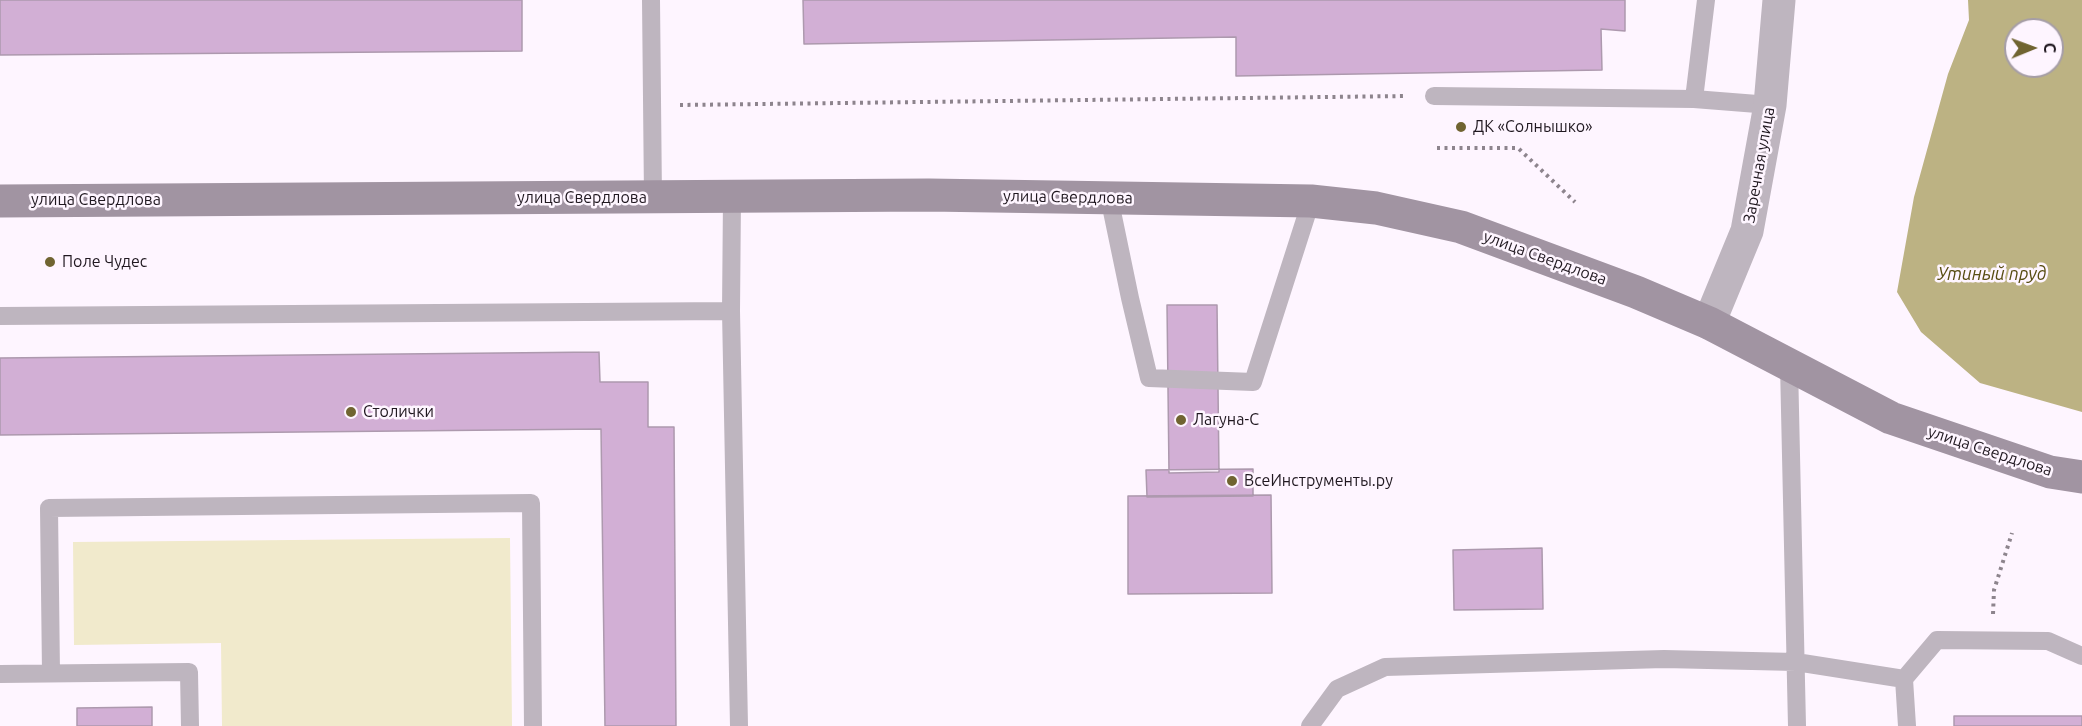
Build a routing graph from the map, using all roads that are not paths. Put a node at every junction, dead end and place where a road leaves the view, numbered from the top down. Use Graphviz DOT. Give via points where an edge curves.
graph roads {
  1 [pos="651,0"];
  2 [pos="1706,0"];
  3 [pos="1779,0"];
  4 [pos="1434,96"];
  5 [pos="1694,99"];
  6 [pos="1770,105"];
  7 [pos="732,197"];
  8 [pos="1109,197"];
  9 [pos="653,198"];
  10 [pos="0,201"];
  11 [pos="1311,201"];
  12 [pos="731,311"];
  13 [pos="0,316"];
  14 [pos="1709,324"];
  15 [pos="1789,365"];
  16 [pos="2082,477"];
  17 [pos="2082,656"];
  18 [pos="1796,662"];
  19 [pos="51,673"];
  20 [pos="0,674"];
  21 [pos="1905,679"];
  22 [pos="190,726"];
  23 [pos="533,726"];
  24 [pos="740,726"];
  25 [pos="1310,726"];
  26 [pos="1797,726"];
  27 [pos="1907,726"];
  1 -- 9 [label="lane"];
  2 -- 5 [label="lane"];
  3 -- 6 [label="street, Заречная улица"];
  4 -- 5 [label="lane"];
  5 -- 6 [label="lane"];
  6 -- 14 [label="street, Заречная улица" via="1747,231"];
  7 -- 8 [label="main road, улица Свердлова"];
  7 -- 9 [label="main road, улица Свердлова"];
  7 -- 12 [label="lane"];
  8 -- 11 [label="main road, улица Свердлова"];
  8 -- 11 [label="lane" via="1149,378 1253,382"];
  9 -- 10 [label="main road, улица Свердлова"];
  11 -- 14 [label="main road, улица Свердлова" via="1376,208 1461,227"];
  12 -- 13 [label="lane"];
  12 -- 24 [label="lane"];
  14 -- 15 [label="main road, улица Свердлова"];
  15 -- 16 [label="main road, улица Свердлова" via="1891,418 2050,472"];
  15 -- 18 [label="lane"];
  17 -- 21 [label="lane" via="2048,641 1937,640"];
  18 -- 21 [label="lane"];
  18 -- 25 [label="lane" via="1664,659 1384,667 1337,688"];
  18 -- 26 [label="lane"];
  19 -- 20 [label="lane"];
  19 -- 22 [label="lane" via="189,672"];
  19 -- 23 [label="lane" via="49,508 531,503"];
  21 -- 27 [label="lane"];
}
